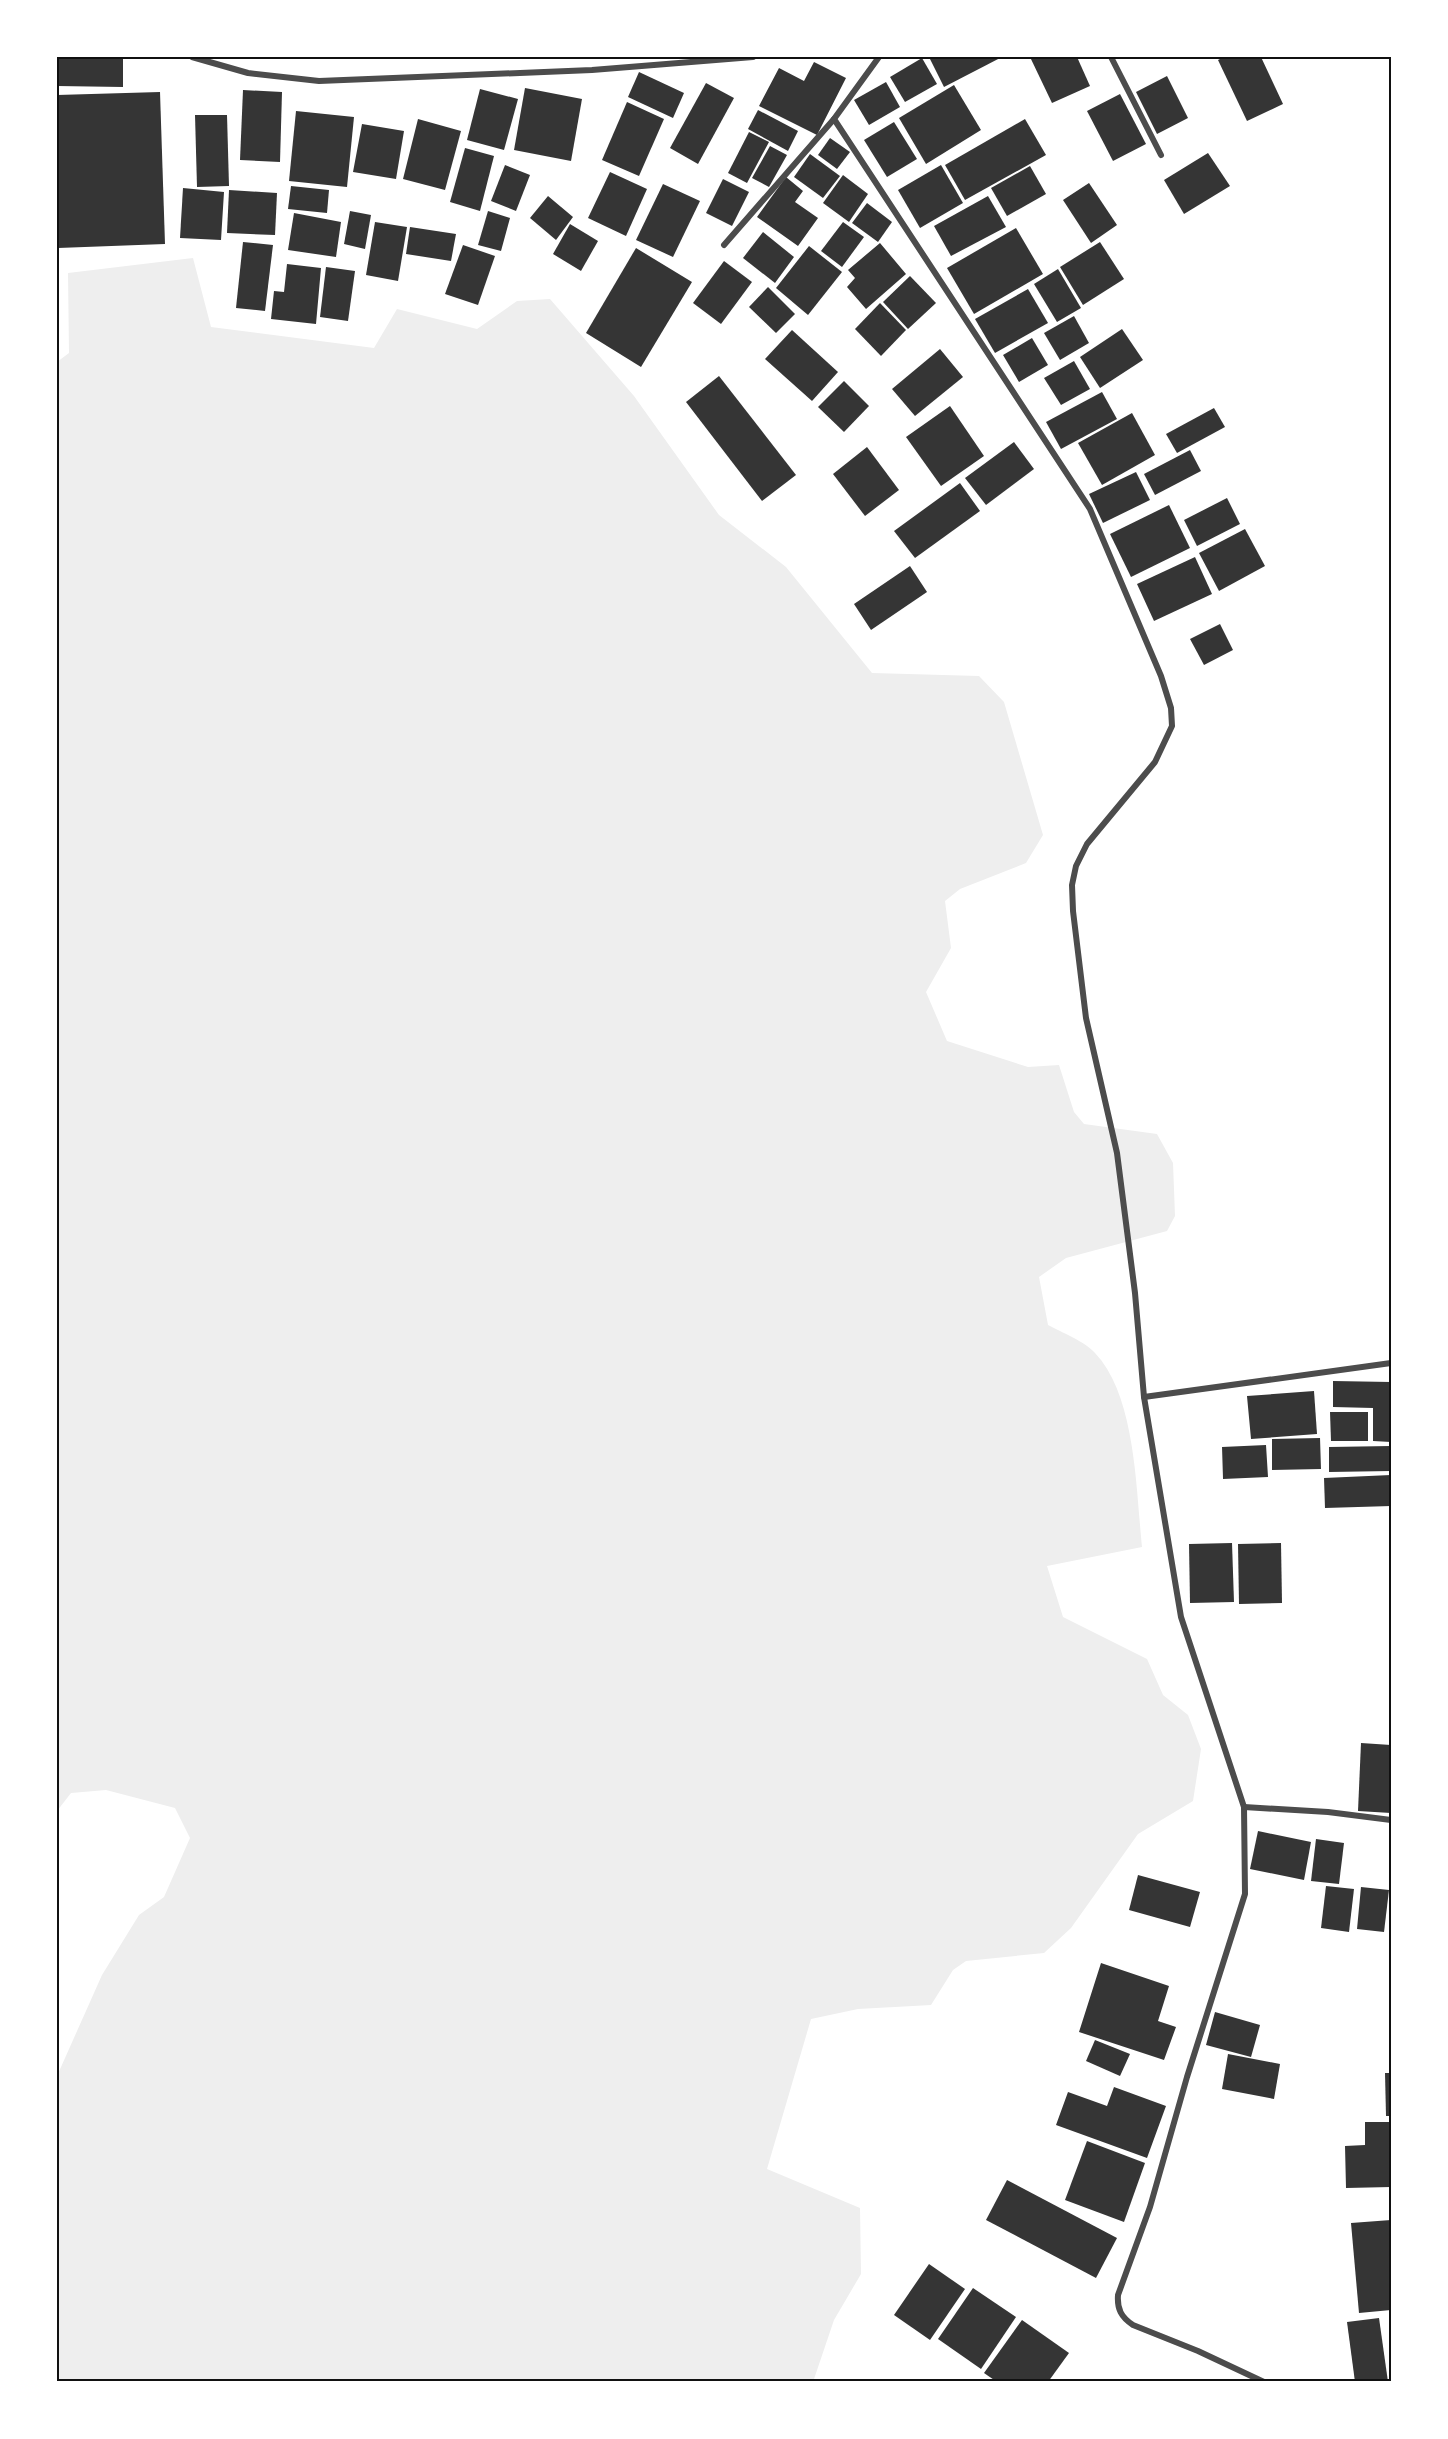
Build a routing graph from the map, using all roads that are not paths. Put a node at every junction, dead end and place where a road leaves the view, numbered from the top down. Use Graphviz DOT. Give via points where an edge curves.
graph roads {
  1 [pos="192,57"];
  2 [pos="753,57"];
  3 [pos="879,57"];
  4 [pos="1111,57"];
  5 [pos="834,119"];
  6 [pos="1161,155"];
  7 [pos="724,245"];
  8 [pos="1391,1363"];
  9 [pos="1144,1398"];
  10 [pos="1244,1807"];
  11 [pos="1391,1820"];
  12 [pos="1264,2382"];
  1 -- 2 [label="street" via="248,73 319,81 592,70"];
  3 -- 5 [label="street"];
  4 -- 6 [label="street"];
  5 -- 7 [label="street"];
  5 -- 9 [label="street" via="1090,509 1171,708 1172,726 1159,754 1087,844 1072,885 1086,1018 1117,1153"];
  8 -- 9 [label="street"];
  9 -- 10 [label="street" via="1181,1617"];
  10 -- 11 [label="street"];
  10 -- 12 [label="street" via="1245,1894 1117,2303 1125,2320 1133,2325"];
}
